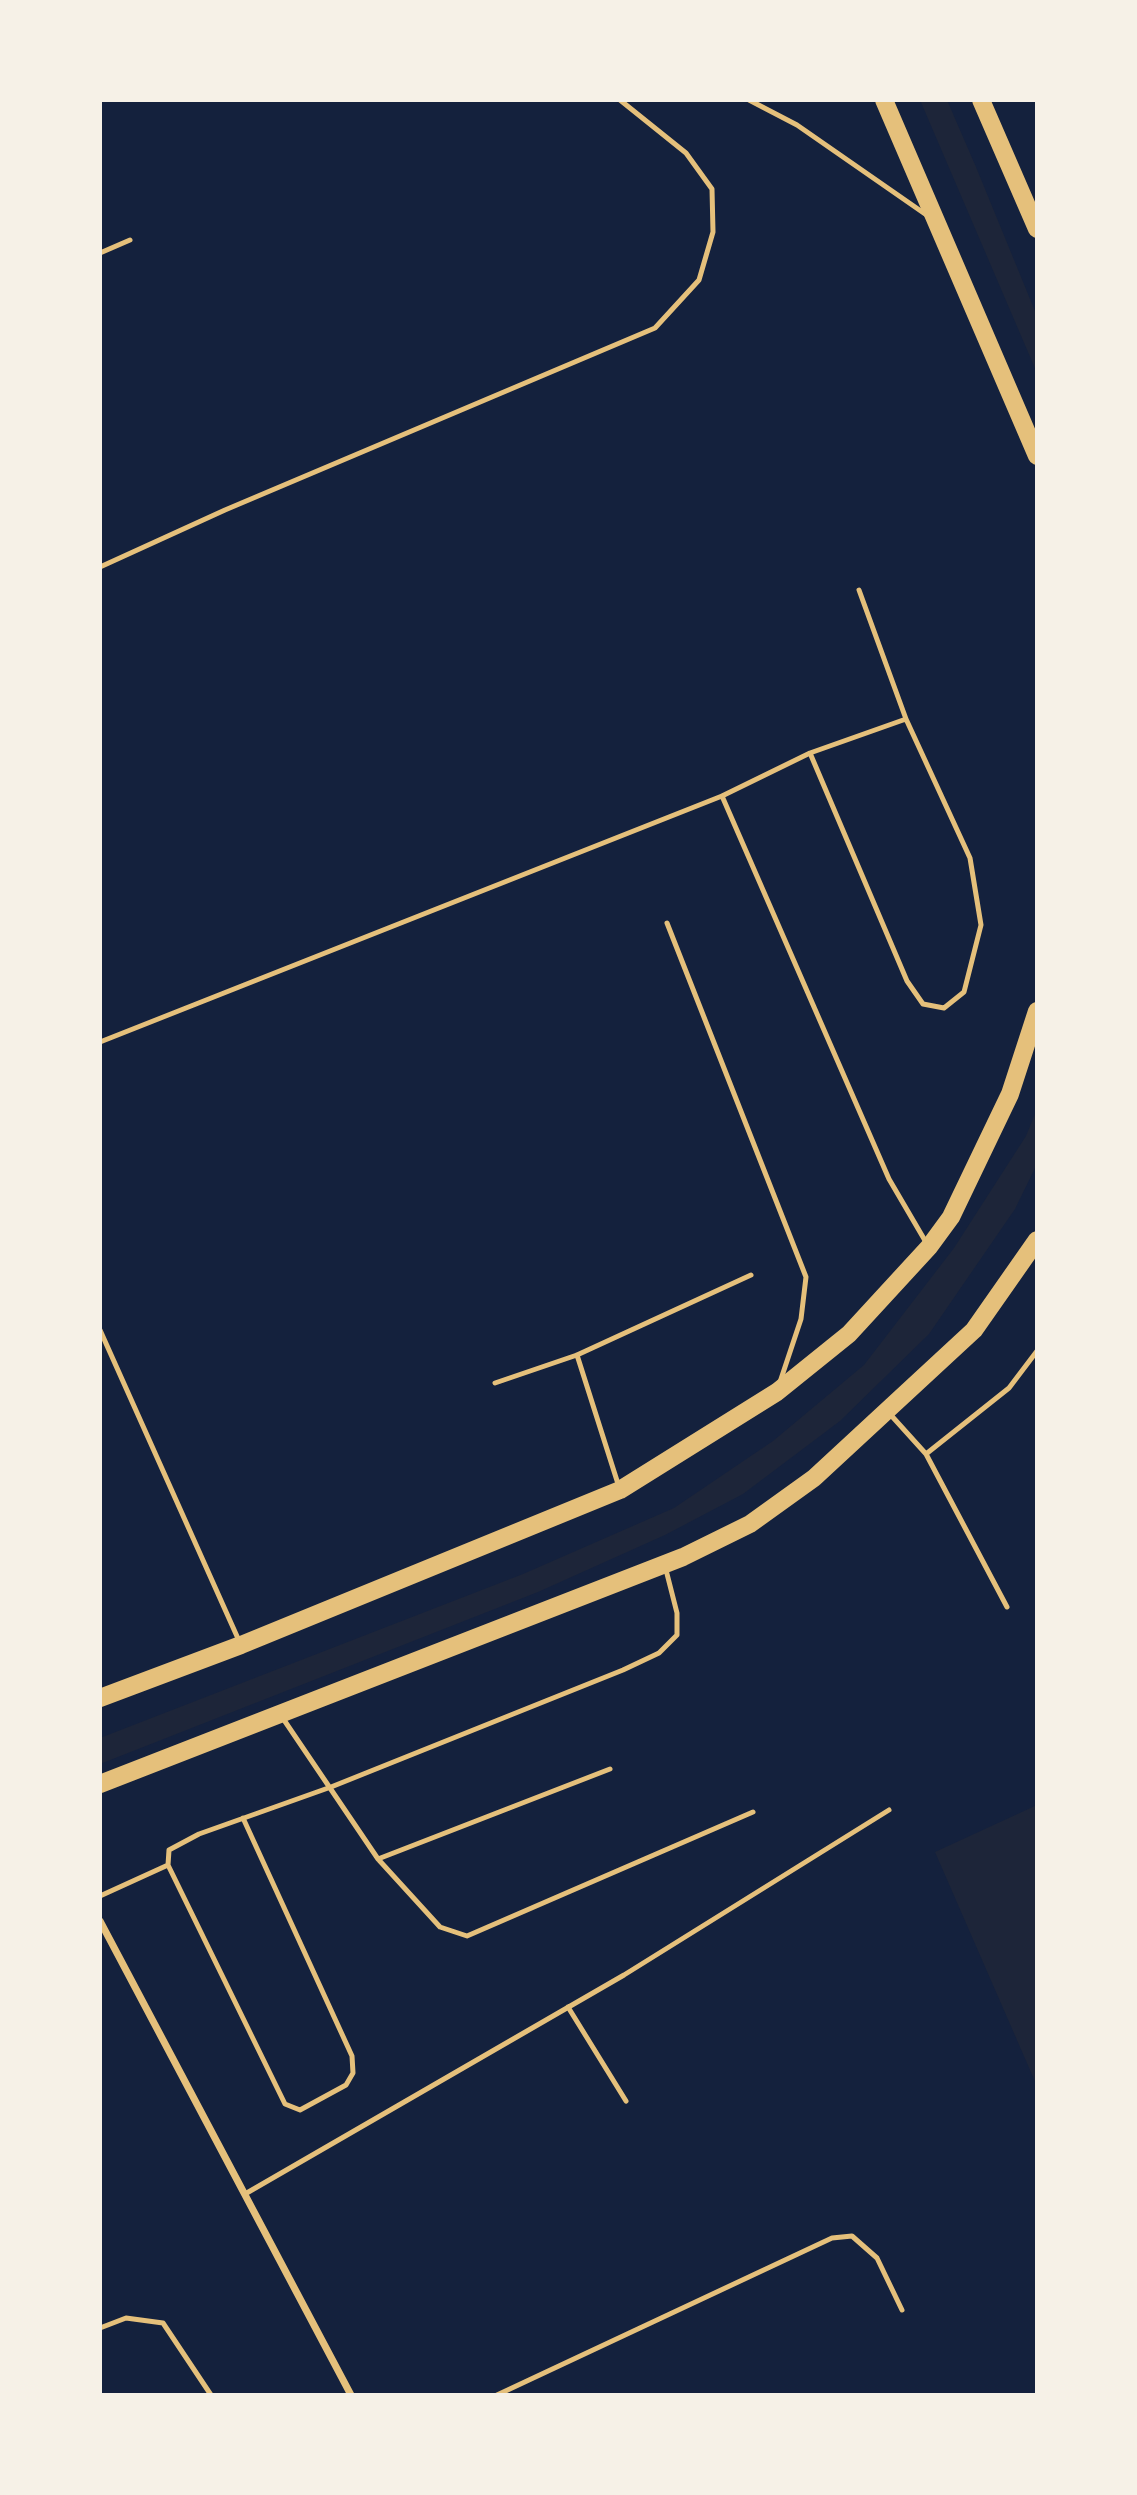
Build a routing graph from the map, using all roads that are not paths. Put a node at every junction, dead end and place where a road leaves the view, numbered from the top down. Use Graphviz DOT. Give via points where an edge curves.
graph roads {
  1 [pos="620,100"];
  2 [pos="749,100"];
  3 [pos="884,100"];
  4 [pos="981,100"];
  5 [pos="937,222"];
  6 [pos="1037,229"];
  7 [pos="130,240"];
  8 [pos="100,253"];
  9 [pos="1037,456"];
  10 [pos="100,567"];
  11 [pos="859,590"];
  12 [pos="905,719"];
  13 [pos="810,753"];
  14 [pos="722,796"];
  15 [pos="667,923"];
  16 [pos="1037,1011"];
  17 [pos="100,1041"];
  18 [pos="1037,1240"];
  19 [pos="929,1247"];
  20 [pos="751,1275"];
  21 [pos="100,1329"];
  22 [pos="1037,1351"];
  23 [pos="577,1355"];
  24 [pos="495,1383"];
  25 [pos="777,1392"];
  26 [pos="887,1411"];
  27 [pos="926,1454"];
  28 [pos="620,1490"];
  29 [pos="664,1564"];
  30 [pos="1007,1607"];
  31 [pos="242,1646"];
  32 [pos="100,1698"];
  33 [pos="281,1714"];
  34 [pos="610,1769"];
  35 [pos="100,1784"];
  36 [pos="331,1787"];
  37 [pos="889,1810"];
  38 [pos="753,1812"];
  39 [pos="243,1818"];
  40 [pos="378,1859"];
  41 [pos="168,1865"];
  42 [pos="100,1896"];
  43 [pos="100,1921"];
  44 [pos="568,2007"];
  45 [pos="626,2101"];
  46 [pos="245,2194"];
  47 [pos="902,2310"];
  48 [pos="100,2328"];
  49 [pos="211,2395"];
  50 [pos="352,2395"];
  51 [pos="497,2395"];
  1 -- 10 [label="lane" via="686,153 712,189 713,232 699,280 655,328"];
  2 -- 5 [label="lane" via="797,125"];
  3 -- 5 [label="main road"];
  4 -- 6 [label="main road"];
  5 -- 9 [label="main road"];
  7 -- 8 [label="lane"];
  11 -- 12 [label="lane"];
  12 -- 13 [label="lane"];
  12 -- 13 [label="lane" via="974,870 981,925 964,992 944,1008 923,1004 907,981"];
  13 -- 14 [label="lane"];
  14 -- 17 [label="lane"];
  14 -- 19 [label="lane" via="889,1179"];
  15 -- 25 [label="lane" via="806,1277 801,1319"];
  16 -- 19 [label="main road" via="1010,1094 950,1217"];
  18 -- 26 [label="main road" via="974,1330"];
  19 -- 25 [label="main road" via="849,1334"];
  20 -- 23 [label="lane"];
  21 -- 31 [label="lane"];
  22 -- 27 [label="lane" via="1009,1388"];
  23 -- 24 [label="lane"];
  23 -- 28 [label="lane"];
  25 -- 28 [label="main road"];
  26 -- 27 [label="lane"];
  26 -- 29 [label="main road" via="814,1478 750,1524"];
  27 -- 30 [label="lane"];
  28 -- 31 [label="main road"];
  29 -- 33 [label="main road"];
  29 -- 36 [label="lane" via="677,1613 677,1635 659,1653"];
  31 -- 32 [label="main road"];
  33 -- 35 [label="main road"];
  33 -- 36 [label="lane"];
  34 -- 40 [label="lane"];
  36 -- 39 [label="lane"];
  36 -- 40 [label="lane"];
  37 -- 44 [label="lane"];
  38 -- 40 [label="lane" via="467,1936 440,1927"];
  39 -- 41 [label="lane" via="183,1840 169,1850"];
  39 -- 41 [label="lane" via="352,2056 354,2073 346,2085 300,2110 285,2104"];
  41 -- 42 [label="lane"];
  43 -- 46 [label="street"];
  44 -- 45 [label="lane"];
  44 -- 46 [label="lane"];
  46 -- 50 [label="street"];
  47 -- 51 [label="lane" via="877,2258 852,2236 832,2238"];
  48 -- 49 [label="lane" via="126,2318 163,2323"];
}
